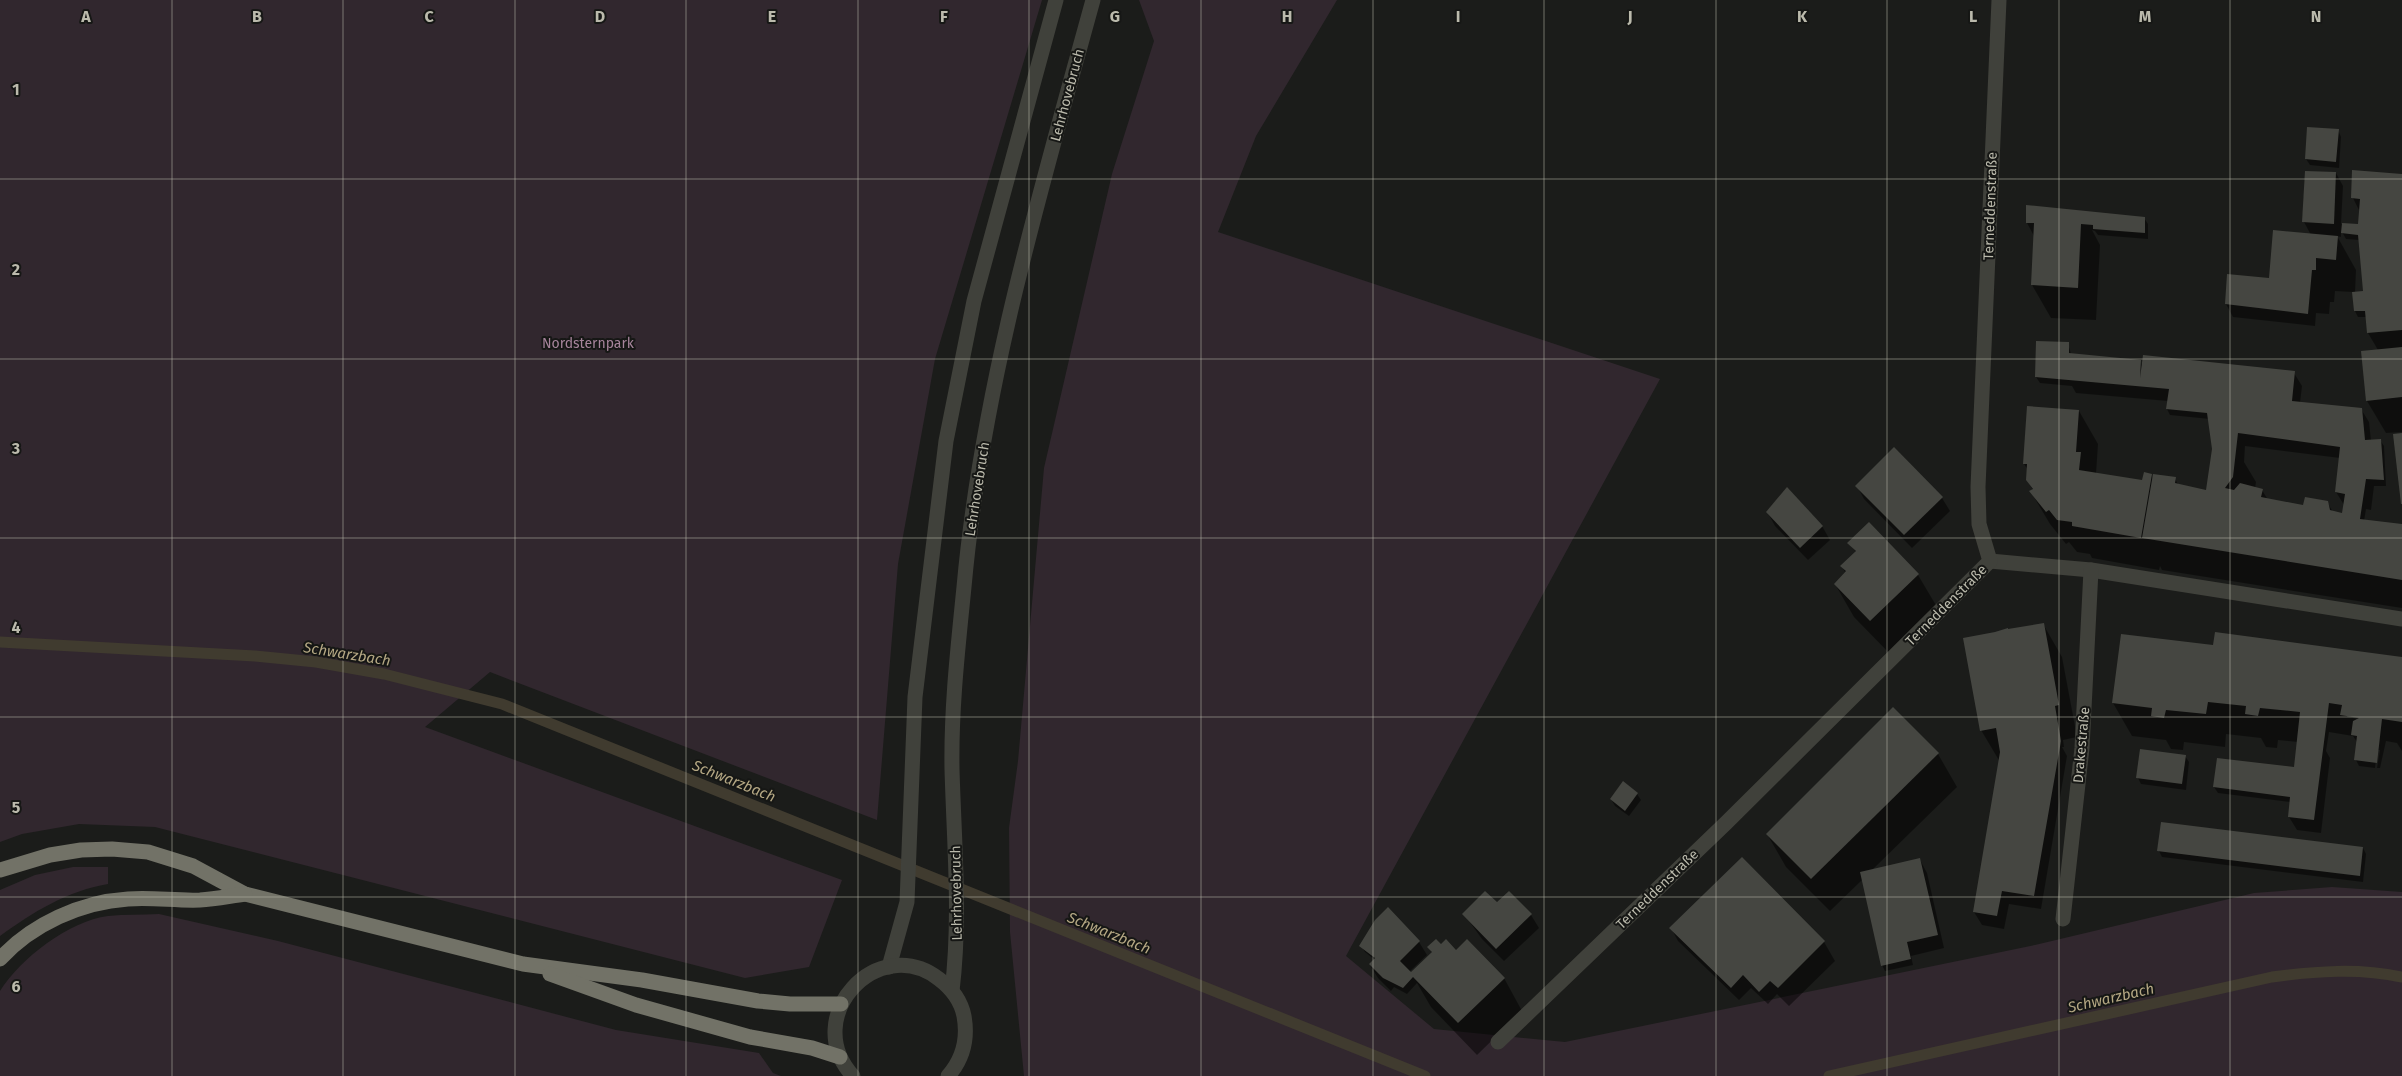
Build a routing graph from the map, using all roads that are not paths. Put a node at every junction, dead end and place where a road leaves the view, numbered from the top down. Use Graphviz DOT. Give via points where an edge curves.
graph roads {
  1 [pos="1056,0"];
  2 [pos="1093,0"];
  3 [pos="1999,0"];
  4 [pos="1990,561"];
  5 [pos="2092,570"];
  6 [pos="2402,619"];
  7 [pos="0,870"];
  8 [pos="245,894"];
  9 [pos="2063,919"];
  10 [pos="0,959"];
  11 [pos="523,964"];
  12 [pos="889,967"];
  13 [pos="952,991"];
  14 [pos="840,1004"];
  15 [pos="1498,1042"];
  16 [pos="840,1057"];
  17 [pos="853,1076"];
  18 [pos="948,1076"];
  1 -- 12 [label="street" via="974,302 951,412 915,697 908,902"];
  2 -- 13 [label="street, Lehrhovebruch" via="1010,308 986,434 965,574 955,679 952,766 956,920"];
  3 -- 4 [label="street, Terneddenstraße" via="1978,486 1979,524"];
  4 -- 5 [label="street"];
  4 -- 15 [label="street, Terneddenstraße" via="1726,823"];
  5 -- 6 [label="street"];
  5 -- 9 [label="street, Drakestraße" via="2082,748"];
  7 -- 8 [label="highway" via="50,855 112,849 148,852 194,866"];
  8 -- 10 [label="highway" via="200,900 137,898 101,902 48,923"];
  8 -- 11 [label="highway"];
  11 -- 14 [label="highway" via="642,980 758,1001"];
  11 -- 16 [label="highway" via="636,1005 750,1037 812,1048"];
  12 -- 13 [label="street" via="924,970"];
  12 -- 14 [label="street" via="870,973 853,986"];
  13 -- 18 [label="street" via="963,1013 966,1036 959,1060"];
  14 -- 16 [label="street" via="834,1031"];
  16 -- 17 [label="street"];
}
